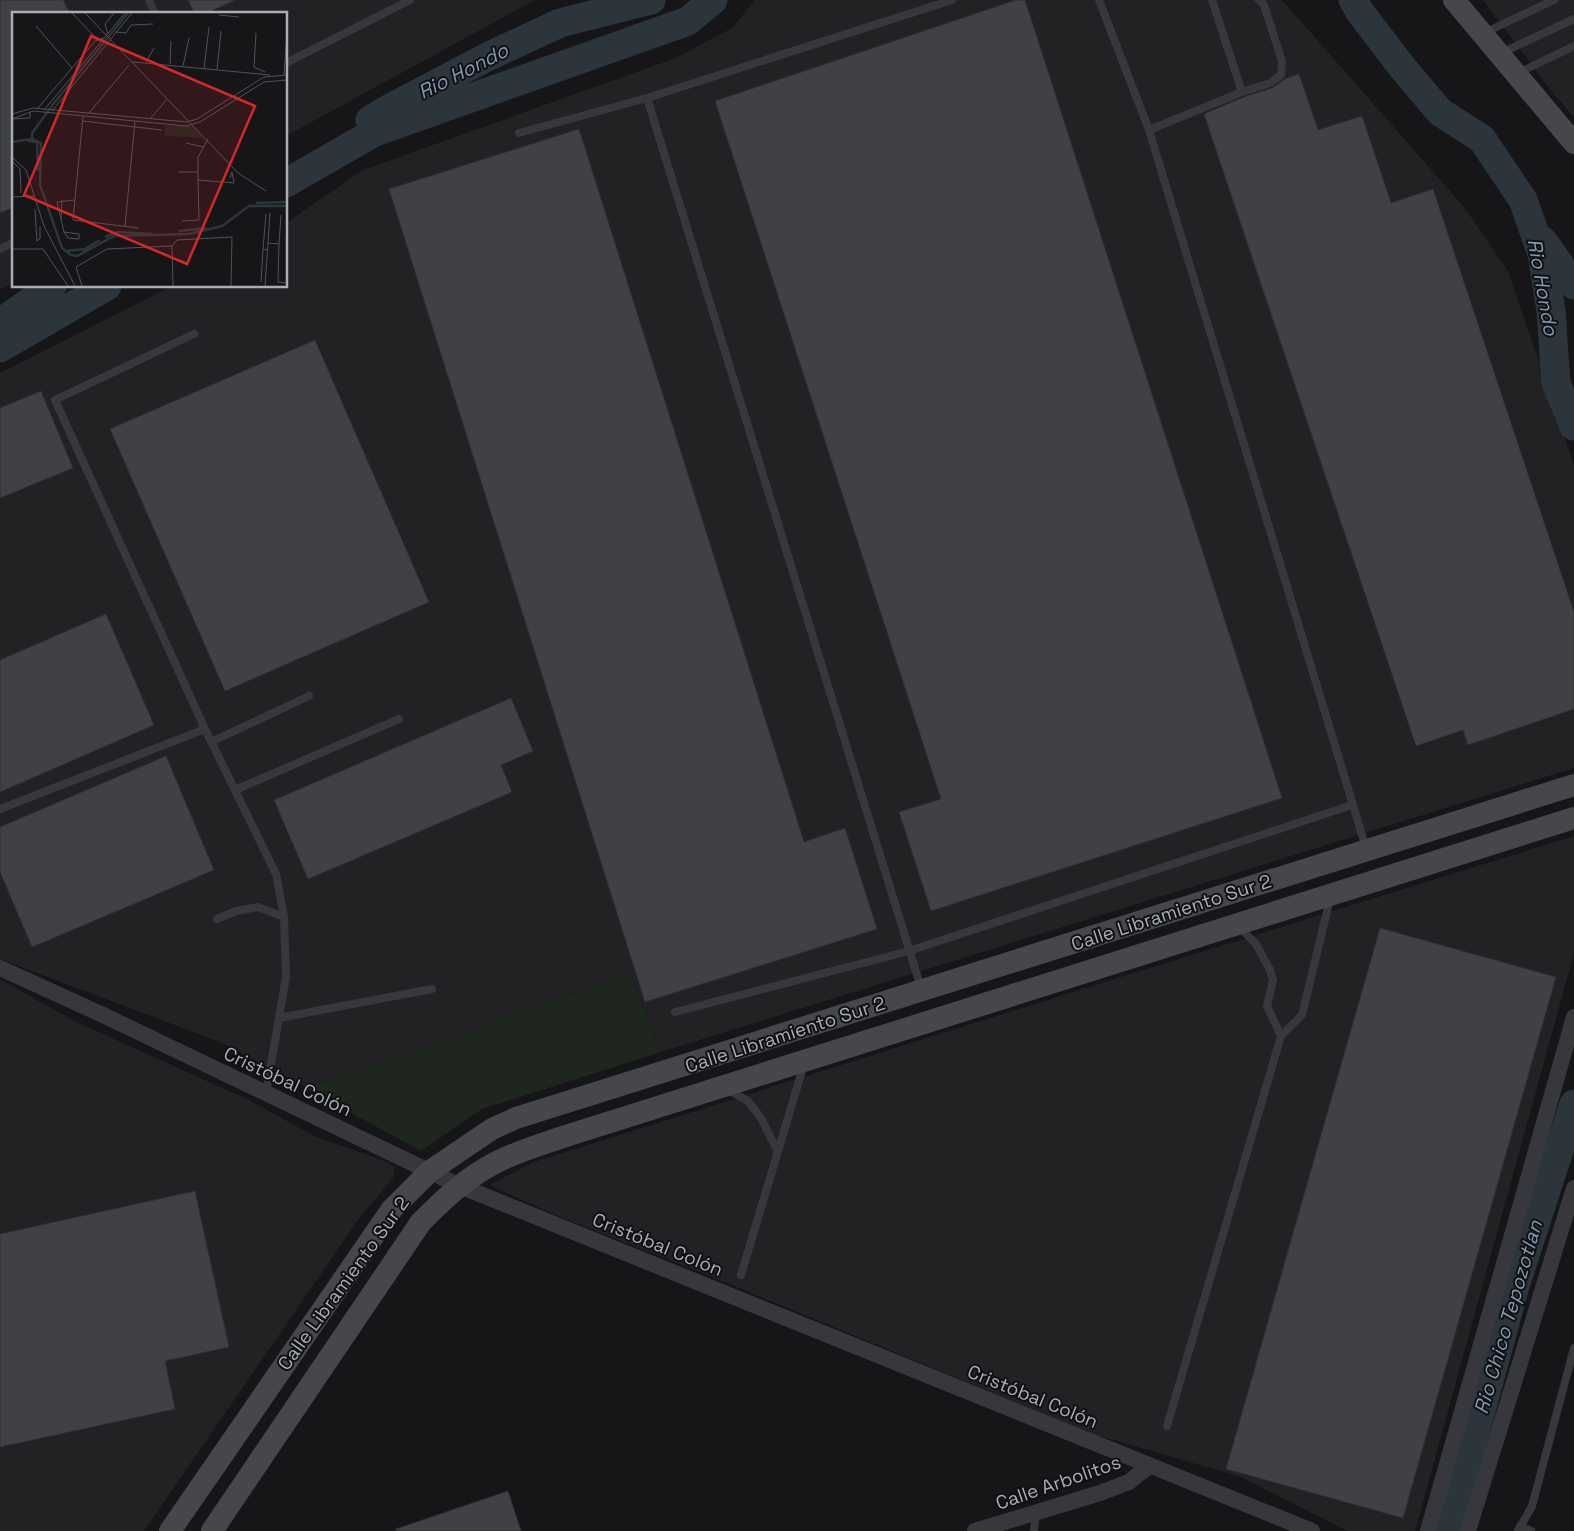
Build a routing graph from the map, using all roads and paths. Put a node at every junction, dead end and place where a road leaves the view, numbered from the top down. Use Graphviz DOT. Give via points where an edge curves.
graph roads {
  1 [pos="149,0"];
  2 [pos="410,0"];
  3 [pos="952,0"];
  4 [pos="1100,0"];
  5 [pos="1212,0"];
  6 [pos="1259,0"];
  7 [pos="1454,0"];
  8 [pos="1554,0"];
  9 [pos="154,12"];
  10 [pos="1574,19"];
  11 [pos="1482,34"];
  12 [pos="1574,46"];
  13 [pos="1499,54"];
  14 [pos="288,62"];
  15 [pos="1516,74"];
  16 [pos="1242,92"];
  17 [pos="647,98"];
  18 [pos="1149,130"];
  19 [pos="519,133"];
  20 [pos="1574,143"];
  21 [pos="12,243"];
  22 [pos="0,249"];
  23 [pos="194,334"];
  24 [pos="309,696"];
  25 [pos="399,719"];
  26 [pos="204,729"];
  27 [pos="211,742"];
  28 [pos="1574,785"];
  29 [pos="235,790"];
  30 [pos="1352,805"];
  31 [pos="0,809"];
  32 [pos="1574,818"];
  33 [pos="1366,850"];
  34 [pos="1322,864"];
  35 [pos="1376,880"];
  36 [pos="1331,894"];
  37 [pos="284,917"];
  38 [pos="217,919"];
  39 [pos="1236,924"];
  40 [pos="909,951"];
  41 [pos="0,968"];
  42 [pos="432,989"];
  43 [pos="922,991"];
  44 [pos="676,1012"];
  45 [pos="1574,1017"];
  46 [pos="279,1018"];
  47 [pos="931,1020"];
  48 [pos="1281,1036"];
  49 [pos="805,1060"];
  50 [pos="653,1076"];
  51 [pos="721,1086"];
  52 [pos="266,1093"];
  53 [pos="662,1105"];
  54 [pos="777,1150"];
  55 [pos="430,1171"];
  56 [pos="460,1186"];
  57 [pos="1574,1188"];
  58 [pos="741,1275"];
  59 [pos="1574,1348"];
  60 [pos="1167,1426"];
  61 [pos="1150,1465"];
  62 [pos="186,1507"];
  63 [pos="1036,1512"];
  64 [pos="214,1528"];
  65 [pos="1519,1529"];
  66 [pos="170,1531"];
  67 [pos="975,1531"];
  68 [pos="1034,1531"];
  69 [pos="1312,1531"];
  70 [pos="1428,1531"];
  71 [pos="1468,1531"];
  72 [pos="1531,1531"];
  1 -- 9 [label="lane"];
  2 -- 14 [label="lane"];
  3 -- 17 [label="lane"];
  4 -- 18 [label="lane"];
  5 -- 16 [label="lane"];
  6 -- 16 [label="lane" via="1264,5 1282,61 1281,75 1270,83"];
  7 -- 11 [label="main road"];
  8 -- 11 [label="lane"];
  10 -- 13 [label="lane"];
  11 -- 13 [label="main road"];
  12 -- 15 [label="lane"];
  13 -- 15 [label="main road"];
  15 -- 20 [label="main road"];
  16 -- 18 [label="lane"];
  17 -- 19 [label="lane"];
  17 -- 40 [label="lane"];
  18 -- 30 [label="lane"];
  21 -- 22 [label="lane"];
  23 -- 26 [label="lane" via="55,400"];
  24 -- 27 [label="lane"];
  25 -- 29 [label="lane"];
  26 -- 27 [label="lane"];
  26 -- 31 [label="lane"];
  27 -- 29 [label="lane"];
  28 -- 33 [label="main road, Calle Libramiento Sur 2"];
  29 -- 37 [label="lane" via="276,874"];
  30 -- 33 [label="lane"];
  30 -- 40 [label="lane"];
  32 -- 35 [label="main road, Calle Libramiento Sur 2"];
  33 -- 34 [label="main road, Calle Libramiento Sur 2"];
  33 -- 35 [label="main road"];
  34 -- 36 [label="main road"];
  34 -- 43 [label="main road, Calle Libramiento Sur 2"];
  35 -- 36 [label="main road, Calle Libramiento Sur 2"];
  36 -- 39 [label="main road, Calle Libramiento Sur 2"];
  36 -- 48 [label="lane" via="1302,1016"];
  37 -- 38 [label="lane" via="258,907"];
  37 -- 46 [label="lane" via="286,977"];
  39 -- 47 [label="main road, Calle Libramiento Sur 2"];
  39 -- 48 [label="lane" via="1256,944 1270,970 1272,980 1267,1006"];
  40 -- 43 [label="lane"];
  40 -- 44 [label="lane"];
  41 -- 52 [label="street, Cristóbal Colón"];
  42 -- 46 [label="lane"];
  43 -- 47 [label="main road"];
  43 -- 50 [label="main road, Calle Libramiento Sur 2"];
  45 -- 70 [label="street"];
  46 -- 52 [label="lane"];
  47 -- 49 [label="main road, Calle Libramiento Sur 2"];
  48 -- 60 [label="lane"];
  49 -- 51 [label="main road, Calle Libramiento Sur 2"];
  49 -- 54 [label="lane"];
  50 -- 53 [label="main road"];
  50 -- 55 [label="main road, Calle Libramiento Sur 2" via="508,1122 472,1141"];
  51 -- 53 [label="main road, Calle Libramiento Sur 2"];
  51 -- 54 [label="lane" via="748,1101 761,1118"];
  52 -- 55 [label="street, Cristóbal Colón"];
  53 -- 56 [label="main road, Calle Libramiento Sur 2" via="511,1156"];
  54 -- 58 [label="lane"];
  55 -- 56 [label="street, Cristóbal Colón"];
  55 -- 62 [label="main road, Calle Libramiento Sur 2" via="392,1209"];
  56 -- 61 [label="street, Cristóbal Colón"];
  56 -- 64 [label="main road, Calle Libramiento Sur 2" via="421,1222"];
  57 -- 71 [label="street"];
  59 -- 65 [label="lane" via="1532,1506"];
  61 -- 63 [label="street, Calle Arbolitos" via="1129,1482"];
  61 -- 69 [label="street, Cristóbal Colón"];
  62 -- 64 [label="main road"];
  62 -- 66 [label="main road, Calle Libramiento Sur 2"];
  63 -- 67 [label="street, Calle Arbolitos"];
  63 -- 68 [label="lane"];
  65 -- 72 [label="lane"];
}
